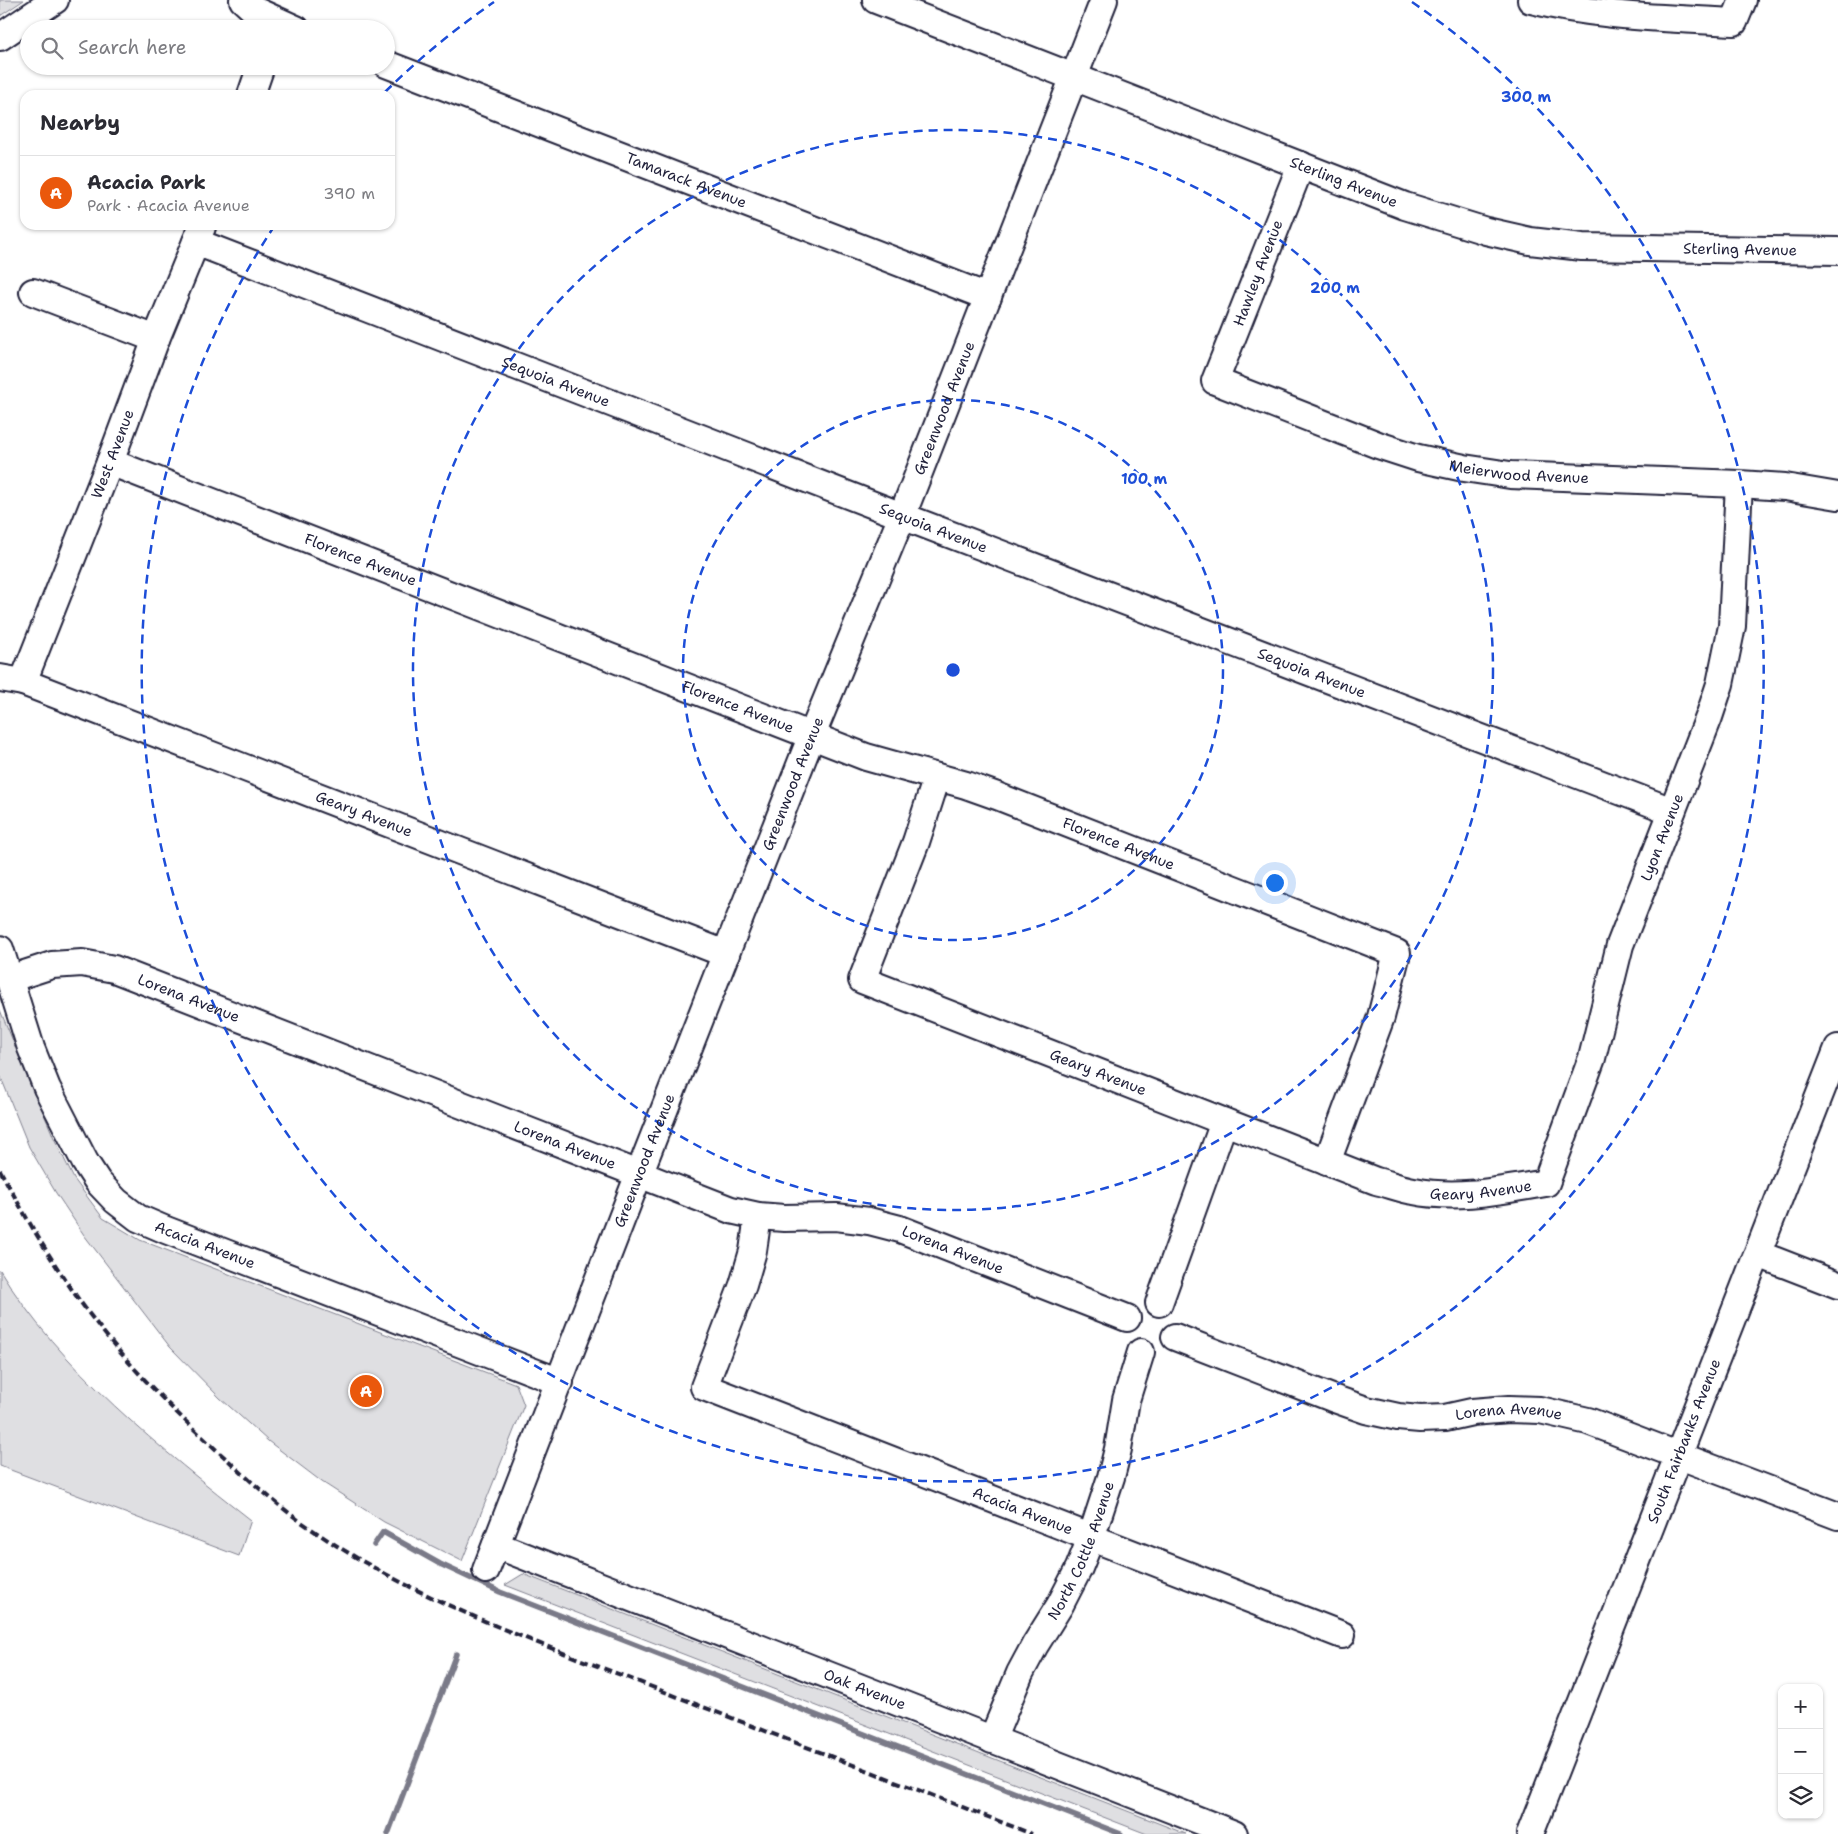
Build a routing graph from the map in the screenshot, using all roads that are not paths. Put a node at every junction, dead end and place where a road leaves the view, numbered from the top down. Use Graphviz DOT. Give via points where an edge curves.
graph roads {
  1 [pos="55,0"];
  2 [pos="243,0"];
  3 [pos="876,0"];
  4 [pos="1104,0"];
  5 [pos="1531,0"];
  6 [pos="1743,0"];
  7 [pos="25,20"];
  8 [pos="272,20"];
  9 [pos="20,24"];
  10 [pos="0,37"];
  11 [pos="395,67"];
  12 [pos="258,75"];
  13 [pos="1074,77"];
  14 [pos="252,90"];
  15 [pos="1301,165"];
  16 [pos="199,233"];
  17 [pos="1838,252"];
  18 [pos="33,292"];
  19 [pos="988,297"];
  20 [pos="156,339"];
  21 [pos="1216,381"];
  22 [pos="110,462"];
  23 [pos="1739,484"];
  24 [pos="1838,496"];
  25 [pos="902,516"];
  26 [pos="12,680"];
  27 [pos="812,735"];
  28 [pos="937,777"];
  29 [pos="1672,811"];
  30 [pos="0,949"];
  31 [pos="726,954"];
  32 [pos="9,979"];
  33 [pos="1838,1048"];
  34 [pos="1224,1122"];
  35 [pos="1327,1162"];
  36 [pos="639,1174"];
  37 [pos="1546,1183"];
  38 [pos="758,1216"];
  39 [pos="1758,1254"];
  40 [pos="1838,1285"];
  41 [pos="1159,1303"];
  42 [pos="1127,1318"];
  43 [pos="1175,1337"];
  44 [pos="1142,1352"];
  45 [pos="560,1382"];
  46 [pos="1679,1456"];
  47 [pos="1838,1516"];
  48 [pos="1091,1538"];
  49 [pos="496,1545"];
  50 [pos="486,1570"];
  51 [pos="1342,1635"];
  52 [pos="992,1740"];
  53 [pos="1234,1834"];
  54 [pos="1530,1834"];
  1 -- 7 [label="street"];
  2 -- 8 [label="street"];
  3 -- 13 [label="street, Sterling Avenue"];
  4 -- 13 [label="street, Greenwood Avenue"];
  5 -- 6 [label="street" via="1579,11 1734,22"];
  9 -- 10 [label="street"];
  11 -- 19 [label="street, Tamarack Avenue"];
  12 -- 14 [label="street"];
  13 -- 15 [label="street, Sterling Avenue"];
  13 -- 19 [label="street, Greenwood Avenue"];
  15 -- 17 [label="street, Sterling Avenue" via="1443,219 1530,241 1582,247"];
  15 -- 21 [label="street, Hawley Avenue"];
  16 -- 20 [label="street, West Avenue"];
  16 -- 25 [label="street, Sequoia Avenue"];
  18 -- 20 [label="street"];
  19 -- 25 [label="street, Greenwood Avenue"];
  20 -- 22 [label="street, West Avenue"];
  21 -- 23 [label="street, Meierwood Avenue" via="1378,445 1464,468 1510,475"];
  22 -- 26 [label="street, West Avenue"];
  22 -- 27 [label="street, Florence Avenue"];
  23 -- 24 [label="street, Meierwood Avenue" via="1785,487"];
  23 -- 29 [label="street, Lyon Avenue" via="1728,651 1709,717"];
  25 -- 27 [label="street, Greenwood Avenue"];
  25 -- 29 [label="street, Sequoia Avenue"];
  26 -- 31 [label="street, Geary Avenue"];
  27 -- 28 [label="street, Florence Avenue" via="866,756"];
  27 -- 31 [label="street, Greenwood Avenue"];
  28 -- 34 [label="street, Geary Avenue" via="916,842 862,980"];
  28 -- 35 [label="street, Florence Avenue" via="997,796 1397,952 1381,1017"];
  29 -- 37 [label="street, Lyon Avenue" via="1620,946 1592,1058"];
  30 -- 32 [label="street, Acacia Avenue"];
  31 -- 36 [label="street, Greenwood Avenue"];
  32 -- 36 [label="street, Lorena Avenue" via="52,965 82,963 114,969"];
  32 -- 45 [label="street, Acacia Avenue" via="47,1088 85,1162 98,1182 138,1218"];
  33 -- 39 [label="street, South Fairbanks Avenue"];
  34 -- 35 [label="street, Geary Avenue"];
  34 -- 41 [label="street"];
  35 -- 37 [label="street, Geary Avenue" via="1376,1181 1414,1191 1443,1194 1475,1194"];
  36 -- 38 [label="street, Lorena Avenue" via="731,1210"];
  36 -- 45 [label="street, Greenwood Avenue"];
  38 -- 42 [label="street, Lorena Avenue" via="836,1217 900,1229"];
  38 -- 48 [label="street, Acacia Avenue" via="753,1251 743,1285 704,1387"];
  39 -- 40 [label="street"];
  39 -- 46 [label="street, South Fairbanks Avenue"];
  41 -- 42 [label="street" via="1136,1306"];
  41 -- 43 [label="street" via="1176,1320"];
  42 -- 44 [label="street" via="1126,1335 1130,1343"];
  43 -- 44 [label="street" via="1166,1349"];
  43 -- 46 [label="street, Lorena Avenue" via="1366,1410 1420,1420 1509,1408 1540,1410 1588,1421"];
  44 -- 48 [label="street, North Cottle Avenue" via="1126,1400 1112,1477"];
  45 -- 49 [label="street, Greenwood Avenue"];
  46 -- 47 [label="street, Lorena Avenue"];
  46 -- 54 [label="street, South Fairbanks Avenue"];
  48 -- 51 [label="street, Acacia Avenue"];
  48 -- 52 [label="street, North Cottle Avenue" via="1060,1605 1020,1673"];
  49 -- 50 [label="street, Greenwood Avenue"];
  49 -- 52 [label="street, Oak Avenue"];
  52 -- 53 [label="street, Oak Avenue"];
}
